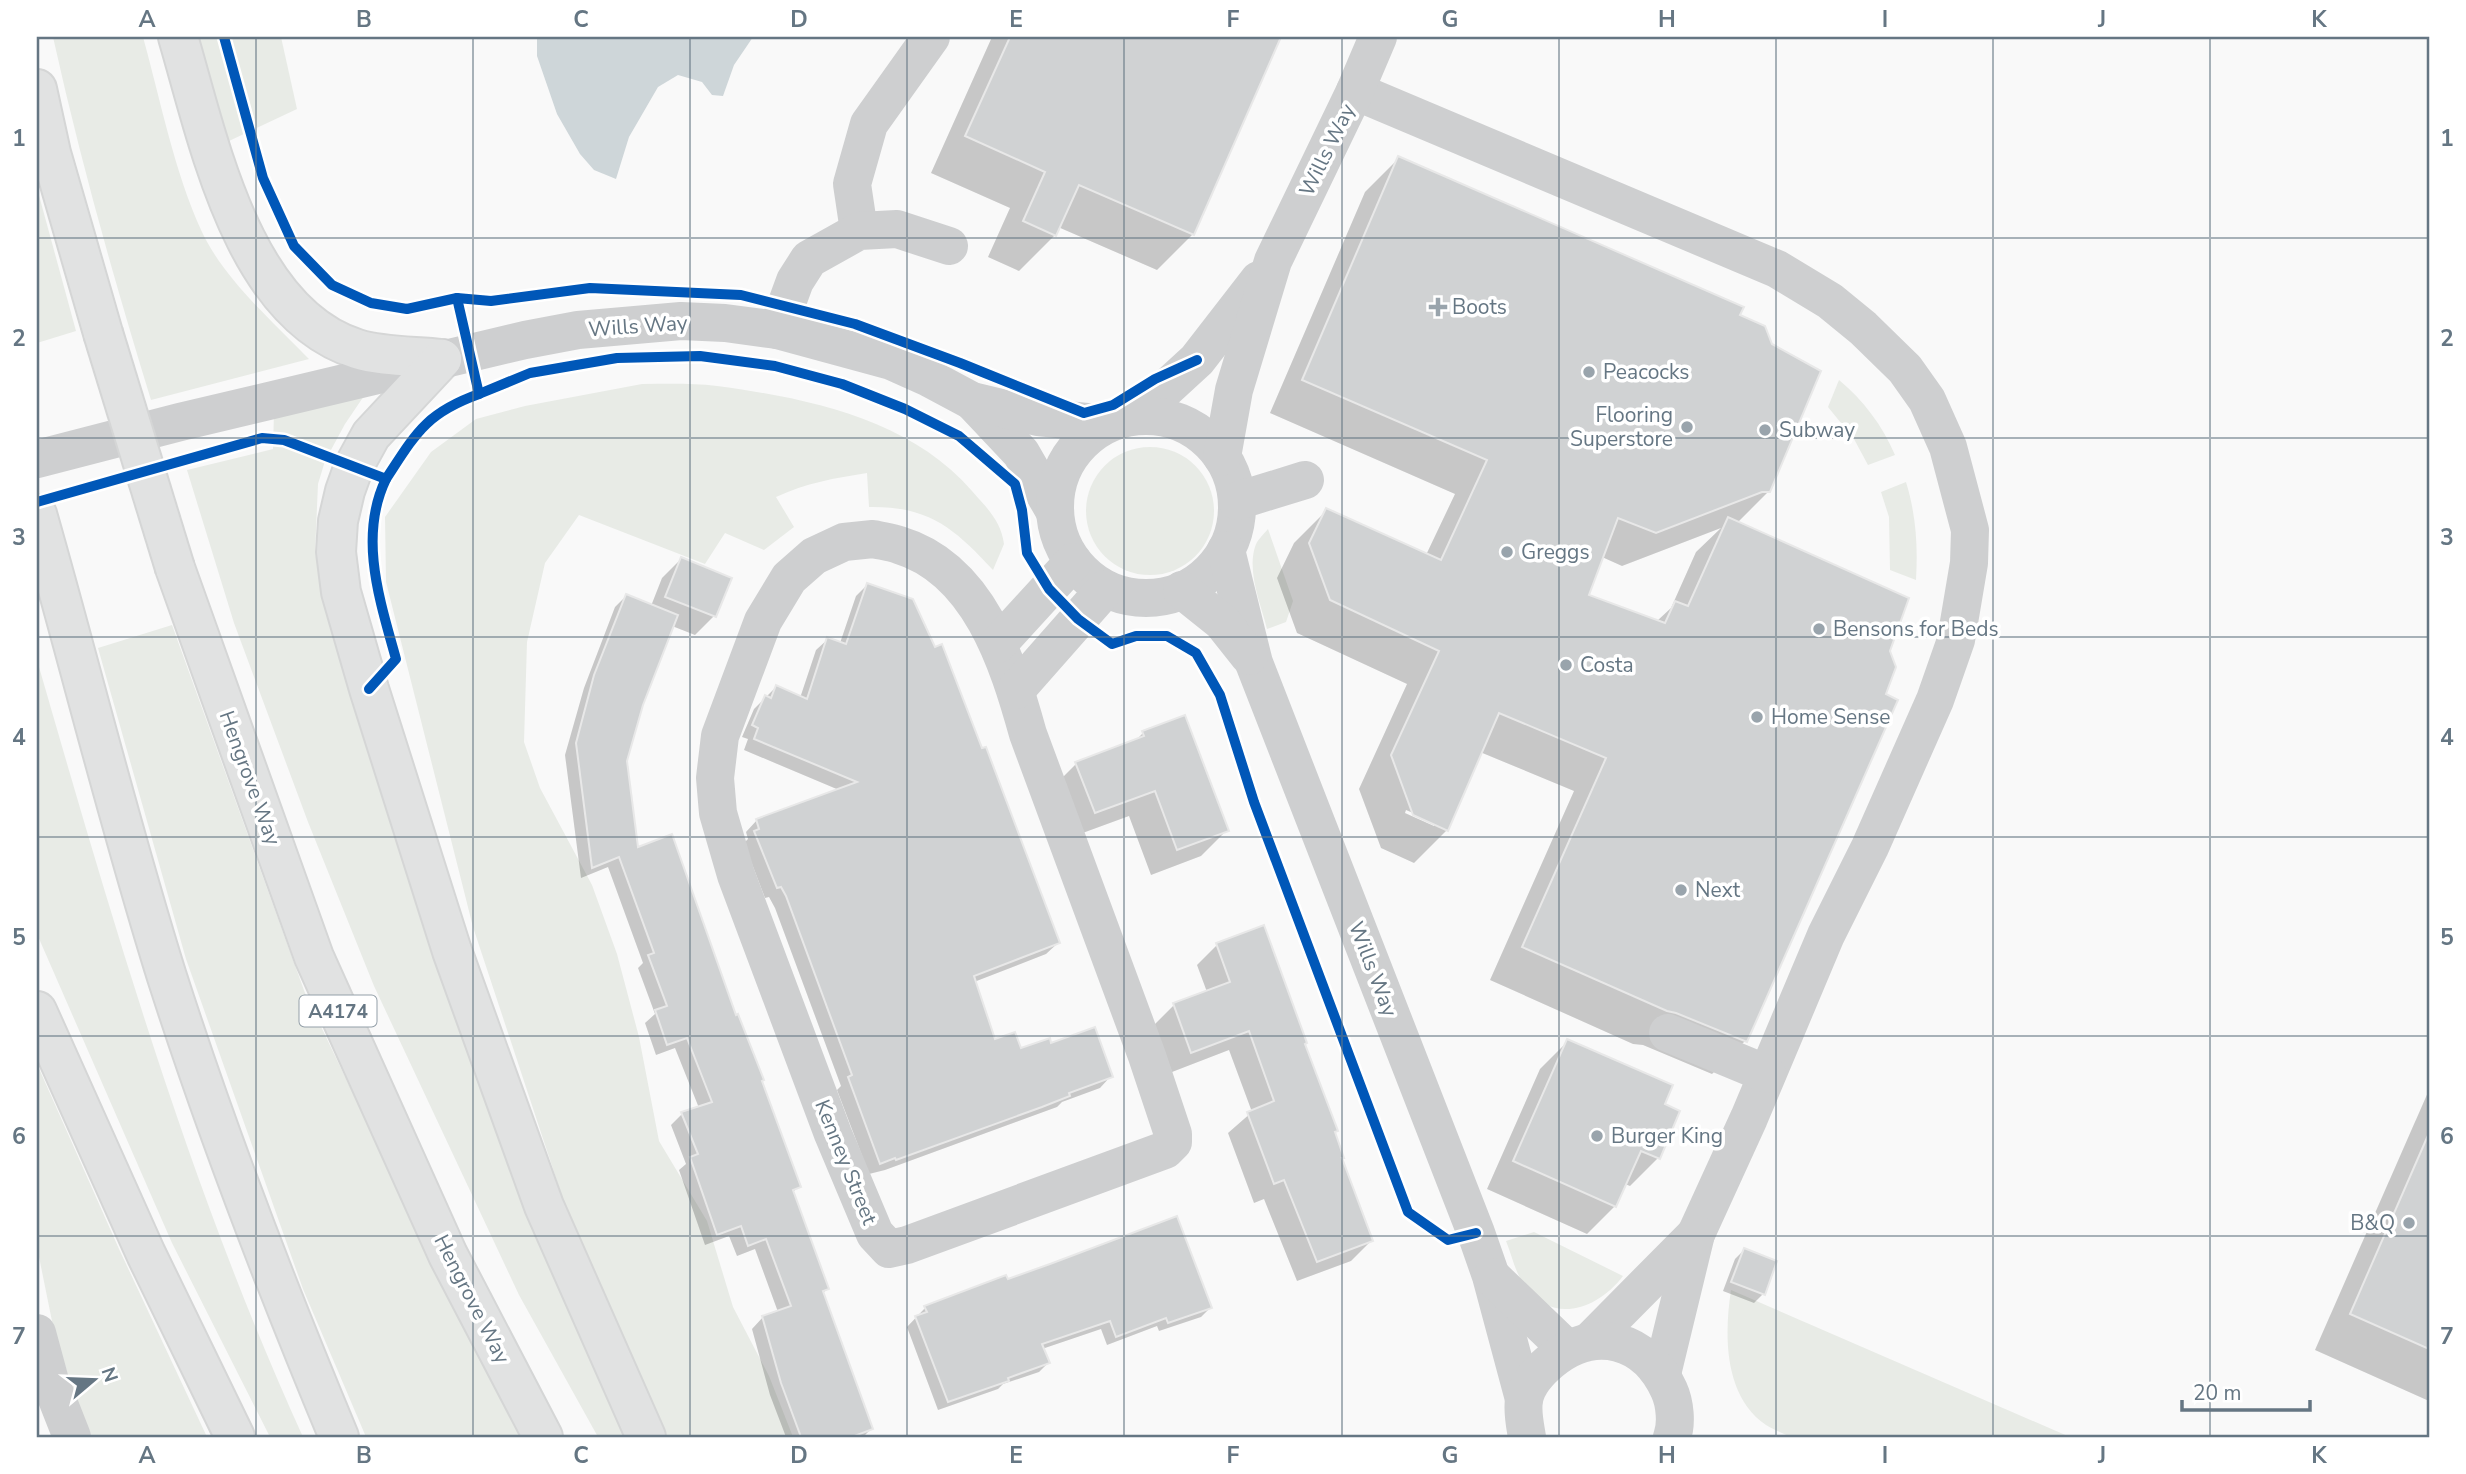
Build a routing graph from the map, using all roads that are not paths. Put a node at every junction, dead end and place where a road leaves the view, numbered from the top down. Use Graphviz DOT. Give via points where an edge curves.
graph roads {
  1 [pos="178,37"];
  2 [pos="931,37"];
  3 [pos="1378,37"];
  4 [pos="37,89"];
  5 [pos="1355,92"];
  6 [pos="859,231"];
  7 [pos="949,246"];
  8 [pos="1273,261"];
  9 [pos="777,330"];
  10 [pos="442,359"];
  11 [pos="972,401"];
  12 [pos="1121,420"];
  13 [pos="1222,457"];
  14 [pos="37,459"];
  15 [pos="1305,480"];
  16 [pos="1237,502"];
  17 [pos="1055,512"];
  18 [pos="37,514"];
  19 [pos="1226,550"];
  20 [pos="1073,562"];
  21 [pos="1105,589"];
  22 [pos="1182,590"];
  23 [pos="998,645"];
  24 [pos="1254,663"];
  25 [pos="1016,690"];
  26 [pos="37,1011"];
  27 [pos="1668,1033"];
  28 [pos="1767,1074"];
  29 [pos="1696,1234"];
  30 [pos="1491,1276"];
  31 [pos="37,1333"];
  32 [pos="1579,1344"];
  33 [pos="1662,1374"];
  34 [pos="1524,1399"];
  35 [pos="1678,1435"];
  36 [pos="72,1437"];
  37 [pos="234,1437"];
  38 [pos="339,1437"];
  39 [pos="543,1437"];
  40 [pos="646,1437"];
  41 [pos="1527,1437"];
  1 -- 10 [label="highway" via="226,194 249,250 274,287 303,318 332,339 359,350"];
  2 -- 6 [label="street" via="869,124 852,184"];
  3 -- 5 [label="street, Wills Way"];
  4 -- 39 [label="highway, Hengrove Way / A4174, bridge" via="51,153 174,568 314,957 448,1255"];
  5 -- 8 [label="street, Wills Way"];
  5 -- 28 [label="street" via="1777,269 1830,301 1863,328 1905,369 1938,423 1970,530 1956,640 1935,700"];
  6 -- 7 [label="street" via="897,229"];
  6 -- 9 [label="street" via="809,259 795,281"];
  8 -- 12 [label="street, Wills Way" via="1197,360"];
  8 -- 13 [label="street, Wills Way" via="1234,390"];
  9 -- 10 [label="street, Wills Way" via="681,321 636,324 524,340"];
  9 -- 11 [label="street, Wills Way" via="891,361"];
  10 -- 14 [label="street, Wills Way"];
  10 -- 40 [label="highway" via="371,435 354,466 338,521 341,592 457,964 544,1206"];
  11 -- 12 [label="street, Wills Way" via="1038,417"];
  11 -- 17 [label="street, Wills Way" via="1021,453"];
  12 -- 13 [label="street, Wills Way" via="1169,419 1199,433"];
  12 -- 17 [label="street, Wills Way" via="1084,439 1067,461 1056,486"];
  13 -- 16 [label="street, Wills Way"];
  15 -- 16 [label="street"];
  16 -- 19 [label="street, Wills Way"];
  17 -- 20 [label="street, Wills Way" via="1060,539"];
  18 -- 38 [label="highway" via="167,975 230,1164"];
  19 -- 22 [label="street, Wills Way" via="1200,580"];
  19 -- 24 [label="street, Wills Way"];
  20 -- 21 [label="street, Wills Way"];
  20 -- 23 [label="street"];
  21 -- 22 [label="street, Wills Way" via="1157,598"];
  21 -- 25 [label="street"];
  22 -- 24 [label="street, Wills Way" via="1222,622"];
  23 -- 25 [label="street, Kenney Street"];
  23 -- 25 [label="street, Kenney Street" via="969,594 934,562 901,545 873,539 844,542 814,555 789,578 762,621 720,736 715,778 718,813 736,875 832,1134 875,1234 889,1249 1165,1150 1173,1142 1147,1056 1028,734"];
  24 -- 30 [label="street, Wills Way"];
  26 -- 37 [label="highway"];
  27 -- 28 [label="street"];
  28 -- 29 [label="street"];
  29 -- 32 [label="street"];
  29 -- 33 [label="street"];
  30 -- 32 [label="street, Wills Way"];
  30 -- 34 [label="street, Wills Way"];
  31 -- 36 [label="street"];
  32 -- 33 [label="street" via="1614,1342 1653,1363"];
  32 -- 34 [label="street" via="1537,1372"];
  33 -- 35 [label="street" via="1673,1399"];
  34 -- 41 [label="street, Wills Way"];
}
